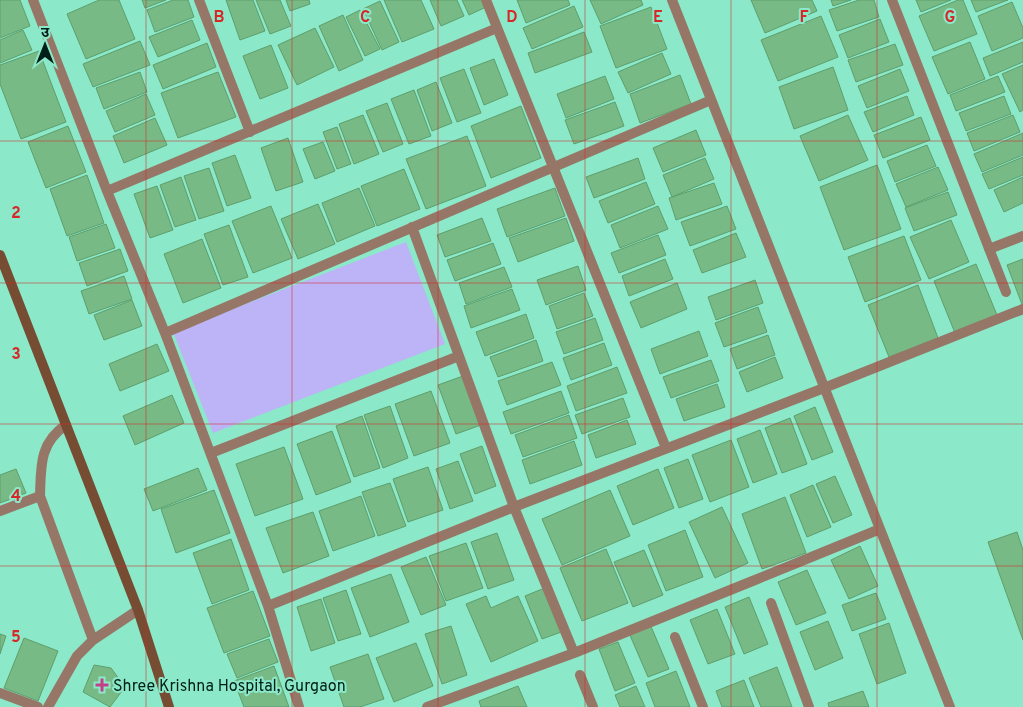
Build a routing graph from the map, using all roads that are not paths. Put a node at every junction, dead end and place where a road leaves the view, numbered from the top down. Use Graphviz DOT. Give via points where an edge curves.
graph roads {
  1 [pos="34,0"];
  2 [pos="199,0"];
  3 [pos="486,0"];
  4 [pos="672,0"];
  5 [pos="892,0"];
  6 [pos="497,28"];
  7 [pos="711,100"];
  8 [pos="250,132"];
  9 [pos="553,167"];
  10 [pos="108,191"];
  11 [pos="412,227"];
  12 [pos="1023,236"];
  13 [pos="989,249"];
  14 [pos="0,256"];
  15 [pos="1006,292"];
  16 [pos="1023,309"];
  17 [pos="164,333"];
  18 [pos="459,356"];
  19 [pos="824,388"];
  20 [pos="66,425"];
  21 [pos="666,448"];
  22 [pos="210,453"];
  23 [pos="40,496"];
  24 [pos="514,506"];
  25 [pos="0,512"];
  26 [pos="880,529"];
  27 [pos="771,603"];
  28 [pos="268,606"];
  29 [pos="138,610"];
  30 [pos="675,637"];
  31 [pos="93,640"];
  32 [pos="574,653"];
  33 [pos="580,675"];
  34 [pos="0,693"];
  35 [pos="38,707"];
  36 [pos="48,707"];
  37 [pos="169,707"];
  38 [pos="299,707"];
  39 [pos="427,707"];
  40 [pos="593,707"];
  41 [pos="703,707"];
  42 [pos="809,707"];
  43 [pos="950,707"];
  1 -- 10 [label="street"];
  2 -- 8 [label="street"];
  3 -- 6 [label="street"];
  4 -- 7 [label="street"];
  5 -- 13 [label="street"];
  6 -- 8 [label="street"];
  6 -- 9 [label="street"];
  7 -- 9 [label="street"];
  7 -- 19 [label="street"];
  8 -- 10 [label="street"];
  9 -- 11 [label="street"];
  9 -- 21 [label="street"];
  10 -- 17 [label="street"];
  11 -- 17 [label="street"];
  11 -- 18 [label="street"];
  12 -- 13 [label="street"];
  13 -- 15 [label="street"];
  14 -- 20 [label="street"];
  16 -- 19 [label="street"];
  17 -- 22 [label="street"];
  18 -- 22 [label="street"];
  18 -- 24 [label="street"];
  19 -- 21 [label="street"];
  19 -- 26 [label="street"];
  20 -- 23 [label="street" via="48,443 42,460"];
  20 -- 29 [label="street"];
  21 -- 24 [label="street"];
  22 -- 28 [label="street"];
  23 -- 25 [label="street"];
  23 -- 31 [label="street"];
  24 -- 28 [label="street"];
  24 -- 32 [label="street"];
  26 -- 32 [label="street"];
  26 -- 43 [label="street"];
  27 -- 42 [label="street"];
  28 -- 38 [label="street"];
  29 -- 31 [label="street"];
  29 -- 37 [label="street"];
  30 -- 41 [label="street"];
  31 -- 36 [label="street" via="77,656"];
  32 -- 39 [label="street"];
  33 -- 40 [label="street"];
  34 -- 35 [label="street"];
}
